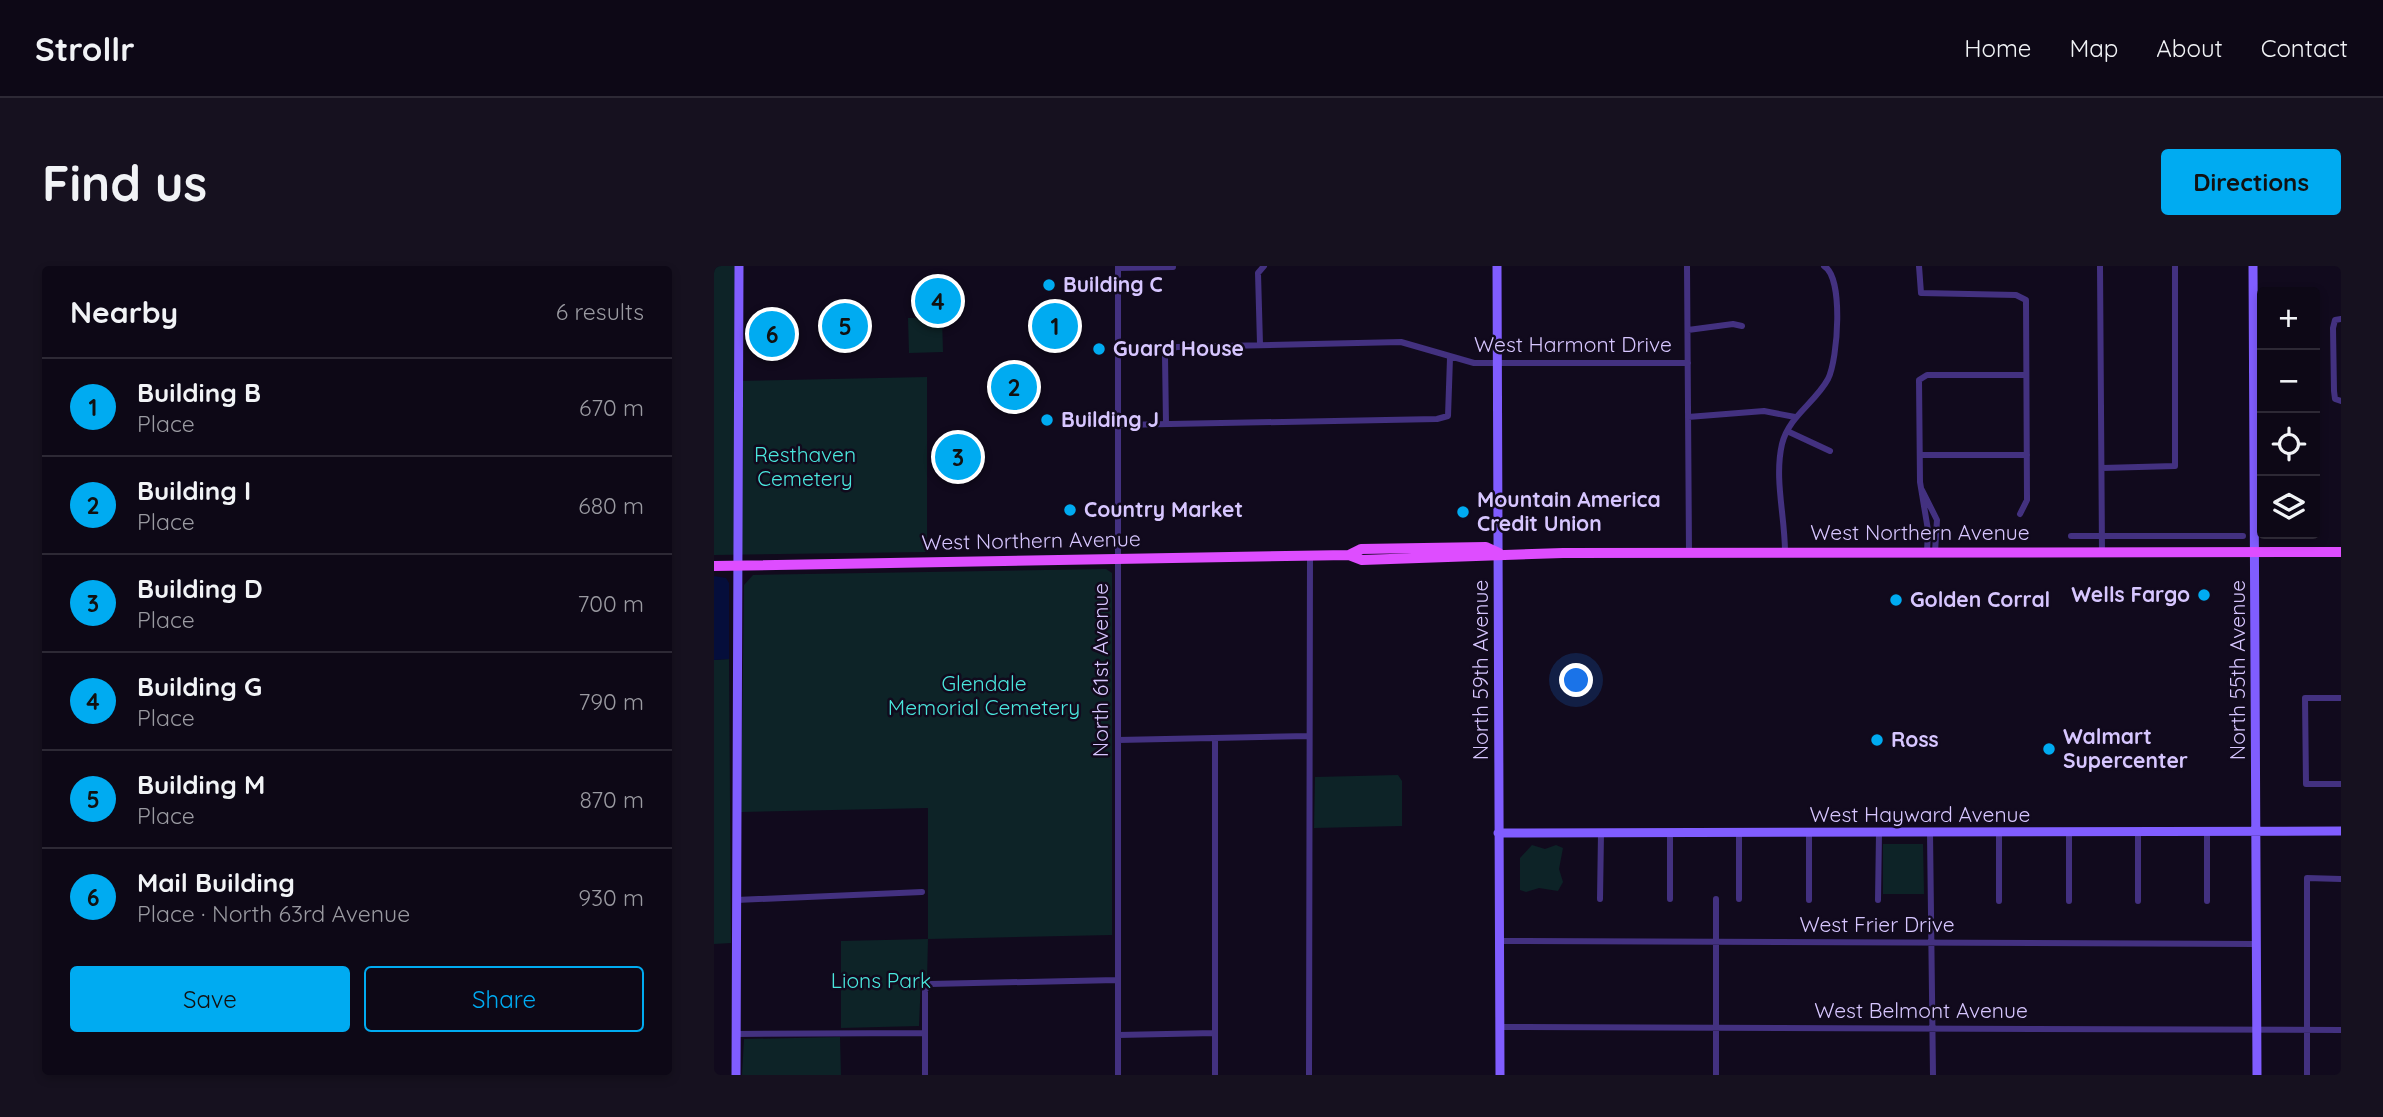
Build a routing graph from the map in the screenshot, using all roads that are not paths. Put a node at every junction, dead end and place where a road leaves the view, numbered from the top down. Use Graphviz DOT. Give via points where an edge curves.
graph roads {
  1 [pos="739,266"];
  2 [pos="1262,266"];
  3 [pos="1497,266"];
  4 [pos="1688,266"];
  5 [pos="1824,266"];
  6 [pos="1919,266"];
  7 [pos="2100,266"];
  8 [pos="2175,266"];
  9 [pos="2253,266"];
  10 [pos="1118,267"];
  11 [pos="1173,267"];
  12 [pos="2338,320"];
  13 [pos="1742,326"];
  14 [pos="1688,330"];
  15 [pos="1260,344"];
  16 [pos="1450,358"];
  17 [pos="1688,363"];
  18 [pos="1498,364"];
  19 [pos="2026,375"];
  20 [pos="2338,400"];
  21 [pos="1688,417"];
  22 [pos="1796,417"];
  23 [pos="1167,424"];
  24 [pos="1119,425"];
  25 [pos="1787,430"];
  26 [pos="1830,451"];
  27 [pos="1920,455"];
  28 [pos="2027,455"];
  29 [pos="2102,468"];
  30 [pos="2020,514"];
  31 [pos="2071,536"];
  32 [pos="2243,536"];
  33 [pos="2102,537"];
  34 [pos="1689,552"];
  35 [pos="1785,552"];
  36 [pos="1931,552"];
  37 [pos="2102,552"];
  38 [pos="2256,552"];
  39 [pos="2341,552"];
  40 [pos="1499,553"];
  41 [pos="1310,556"];
  42 [pos="1119,559"];
  43 [pos="737,565"];
  44 [pos="714,566"];
  45 [pos="2341,698"];
  46 [pos="1309,736"];
  47 [pos="1215,738"];
  48 [pos="1118,740"];
  49 [pos="2341,784"];
  50 [pos="2341,831"];
  51 [pos="2068,832"];
  52 [pos="2138,832"];
  53 [pos="2255,832"];
  54 [pos="1499,833"];
  55 [pos="1601,833"];
  56 [pos="1670,833"];
  57 [pos="1739,833"];
  58 [pos="1809,833"];
  59 [pos="1879,833"];
  60 [pos="1930,833"];
  61 [pos="1999,833"];
  62 [pos="2207,833"];
  63 [pos="2341,879"];
  64 [pos="922,892"];
  65 [pos="1600,899"];
  66 [pos="1670,899"];
  67 [pos="1716,899"];
  68 [pos="1739,899"];
  69 [pos="736,900"];
  70 [pos="1809,900"];
  71 [pos="1878,900"];
  72 [pos="1999,901"];
  73 [pos="2069,901"];
  74 [pos="2138,901"];
  75 [pos="2207,901"];
  76 [pos="1499,941"];
  77 [pos="1716,942"];
  78 [pos="1933,943"];
  79 [pos="2255,944"];
  80 [pos="1117,980"];
  81 [pos="1501,1027"];
  82 [pos="1716,1028"];
  83 [pos="1933,1029"];
  84 [pos="2256,1030"];
  85 [pos="2307,1030"];
  86 [pos="2341,1030"];
  87 [pos="925,1033"];
  88 [pos="1215,1033"];
  89 [pos="736,1034"];
  90 [pos="1118,1035"];
  91 [pos="736,1075"];
  92 [pos="925,1075"];
  93 [pos="1118,1075"];
  94 [pos="1215,1075"];
  95 [pos="1309,1075"];
  96 [pos="1500,1075"];
  97 [pos="1716,1075"];
  98 [pos="1933,1075"];
  99 [pos="2257,1075"];
  100 [pos="2307,1075"];
  1 -- 43 [label="street"];
  2 -- 15 [label="street"];
  3 -- 18 [label="street, North 59th Avenue"];
  4 -- 14 [label="street"];
  5 -- 22 [label="street" via="1836,284 1835,354 1826,382"];
  6 -- 19 [label="street" via="1922,293 2023,296"];
  7 -- 29 [label="street"];
  8 -- 29 [label="street" via="2175,466"];
  9 -- 38 [label="street, North 55th Avenue"];
  10 -- 11 [label="street"];
  10 -- 24 [label="street, North 61st Avenue"];
  12 -- 20 [label="street"];
  13 -- 14 [label="street, West Harmont Drive"];
  14 -- 17 [label="street"];
  15 -- 16 [label="street, West Harmont Drive" via="1401,342"];
  15 -- 23 [label="street, West Harmont Drive" via="1168,350"];
  16 -- 18 [label="street, West Harmont Drive"];
  16 -- 23 [label="street" via="1448,416 1437,419"];
  17 -- 18 [label="street, West Harmont Drive"];
  17 -- 21 [label="street"];
  18 -- 40 [label="street, North 59th Avenue"];
  19 -- 27 [label="street" via="1922,377"];
  19 -- 28 [label="street"];
  21 -- 22 [label="street" via="1764,411"];
  21 -- 34 [label="street"];
  22 -- 25 [label="street"];
  23 -- 24 [label="street"];
  24 -- 42 [label="street, North 61st Avenue"];
  25 -- 26 [label="street"];
  25 -- 35 [label="street" via="1779,472"];
  27 -- 28 [label="street"];
  27 -- 36 [label="street" via="1921,489 1937,520"];
  28 -- 30 [label="street" via="2027,500"];
  29 -- 33 [label="street"];
  31 -- 33 [label="street"];
  32 -- 33 [label="street"];
  33 -- 37 [label="street"];
  34 -- 35 [label="main road, West Northern Avenue"];
  34 -- 40 [label="main road, West Northern Avenue"];
  35 -- 36 [label="main road, West Northern Avenue"];
  36 -- 37 [label="main road, West Northern Avenue"];
  37 -- 38 [label="main road, West Northern Avenue"];
  38 -- 39 [label="main road, West Northern Avenue"];
  38 -- 53 [label="street, North 55th Avenue"];
  40 -- 41 [label="main road, West Northern Avenue" via="1362,560 1349,555"];
  40 -- 54 [label="street, North 59th Avenue"];
  41 -- 42 [label="main road, West Northern Avenue"];
  41 -- 46 [label="street"];
  42 -- 43 [label="main road, West Northern Avenue"];
  42 -- 48 [label="street, North 61st Avenue"];
  43 -- 44 [label="main road, West Northern Avenue"];
  43 -- 69 [label="street"];
  45 -- 49 [label="street" via="2305,698 2306,784"];
  46 -- 47 [label="street"];
  46 -- 95 [label="street"];
  47 -- 48 [label="street"];
  47 -- 88 [label="street"];
  48 -- 80 [label="street, North 61st Avenue"];
  50 -- 53 [label="street, West Hayward Avenue"];
  51 -- 52 [label="street, West Hayward Avenue"];
  51 -- 61 [label="street, West Hayward Avenue"];
  51 -- 73 [label="street"];
  52 -- 62 [label="street, West Hayward Avenue"];
  52 -- 74 [label="street"];
  53 -- 62 [label="street, West Hayward Avenue"];
  53 -- 79 [label="street, North 55th Avenue"];
  54 -- 55 [label="street, West Hayward Avenue"];
  54 -- 76 [label="street, North 59th Avenue"];
  55 -- 56 [label="street, West Hayward Avenue"];
  55 -- 65 [label="street"];
  56 -- 57 [label="street, West Hayward Avenue"];
  56 -- 66 [label="street"];
  57 -- 58 [label="street, West Hayward Avenue"];
  57 -- 68 [label="street"];
  58 -- 59 [label="street, West Hayward Avenue"];
  58 -- 70 [label="street"];
  59 -- 60 [label="street, West Hayward Avenue"];
  59 -- 71 [label="street"];
  60 -- 61 [label="street, West Hayward Avenue"];
  60 -- 78 [label="street"];
  61 -- 72 [label="street"];
  62 -- 75 [label="street"];
  63 -- 85 [label="street" via="2306,878"];
  64 -- 69 [label="street"];
  67 -- 77 [label="street"];
  69 -- 89 [label="street"];
  76 -- 77 [label="street, West Frier Drive"];
  76 -- 81 [label="street, North 59th Avenue"];
  77 -- 78 [label="street, West Frier Drive"];
  77 -- 82 [label="street"];
  78 -- 79 [label="street, West Frier Drive"];
  78 -- 83 [label="street"];
  79 -- 84 [label="street, North 55th Avenue"];
  80 -- 87 [label="street" via="926,986"];
  80 -- 90 [label="street, North 61st Avenue"];
  81 -- 82 [label="street, West Belmont Avenue"];
  81 -- 96 [label="street, North 59th Avenue"];
  82 -- 83 [label="street, West Belmont Avenue"];
  82 -- 97 [label="street"];
  83 -- 84 [label="street, West Belmont Avenue"];
  83 -- 98 [label="street"];
  84 -- 85 [label="street, West Belmont Avenue"];
  84 -- 99 [label="street, North 55th Avenue"];
  85 -- 86 [label="street, West Belmont Avenue"];
  85 -- 100 [label="street"];
  87 -- 89 [label="street"];
  87 -- 92 [label="street"];
  88 -- 90 [label="street"];
  88 -- 94 [label="street"];
  89 -- 91 [label="street"];
  90 -- 93 [label="street, North 61st Avenue"];
}
